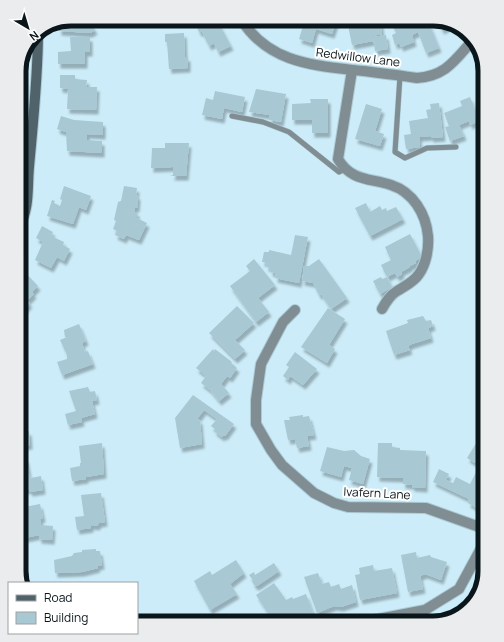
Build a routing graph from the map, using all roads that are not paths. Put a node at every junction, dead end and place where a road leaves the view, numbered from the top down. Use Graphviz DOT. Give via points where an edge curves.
graph roads {
  1 [pos="246,26"];
  2 [pos="469,45"];
  3 [pos="37,48"];
  4 [pos="352,70"];
  5 [pos="400,76"];
  6 [pos="232,116"];
  7 [pos="456,147"];
  8 [pos="26,157"];
  9 [pos="345,169"];
  10 [pos="26,186"];
  11 [pos="26,207"];
  12 [pos="382,309"];
  13 [pos="295,310"];
  14 [pos="478,527"];
  15 [pos="478,554"];
  16 [pos="394,616"];
  1 -- 4 [label="street, Redwillow Lane" via="256,39 290,59 310,65"];
  2 -- 5 [label="street, Redwillow Lane" via="456,60 438,74 417,78"];
  3 -- 8 [label="street" via="36,83"];
  4 -- 5 [label="street, Redwillow Lane"];
  4 -- 9 [label="street" via="338,159"];
  5 -- 7 [label="lane" via="395,152 405,158 427,148"];
  6 -- 9 [label="lane" via="263,122 289,132 339,172"];
  9 -- 12 [label="street" via="362,179 392,185 410,197 421,209 427,224 427,254 419,275 396,291"];
  10 -- 11 [label="street" via="28,201"];
  13 -- 14 [label="street, Ivafern Lane" via="283,322 261,364 256,400 256,424 282,465 314,493 348,507 426,508"];
  15 -- 16 [label="street" via="459,589 425,610"];
}
